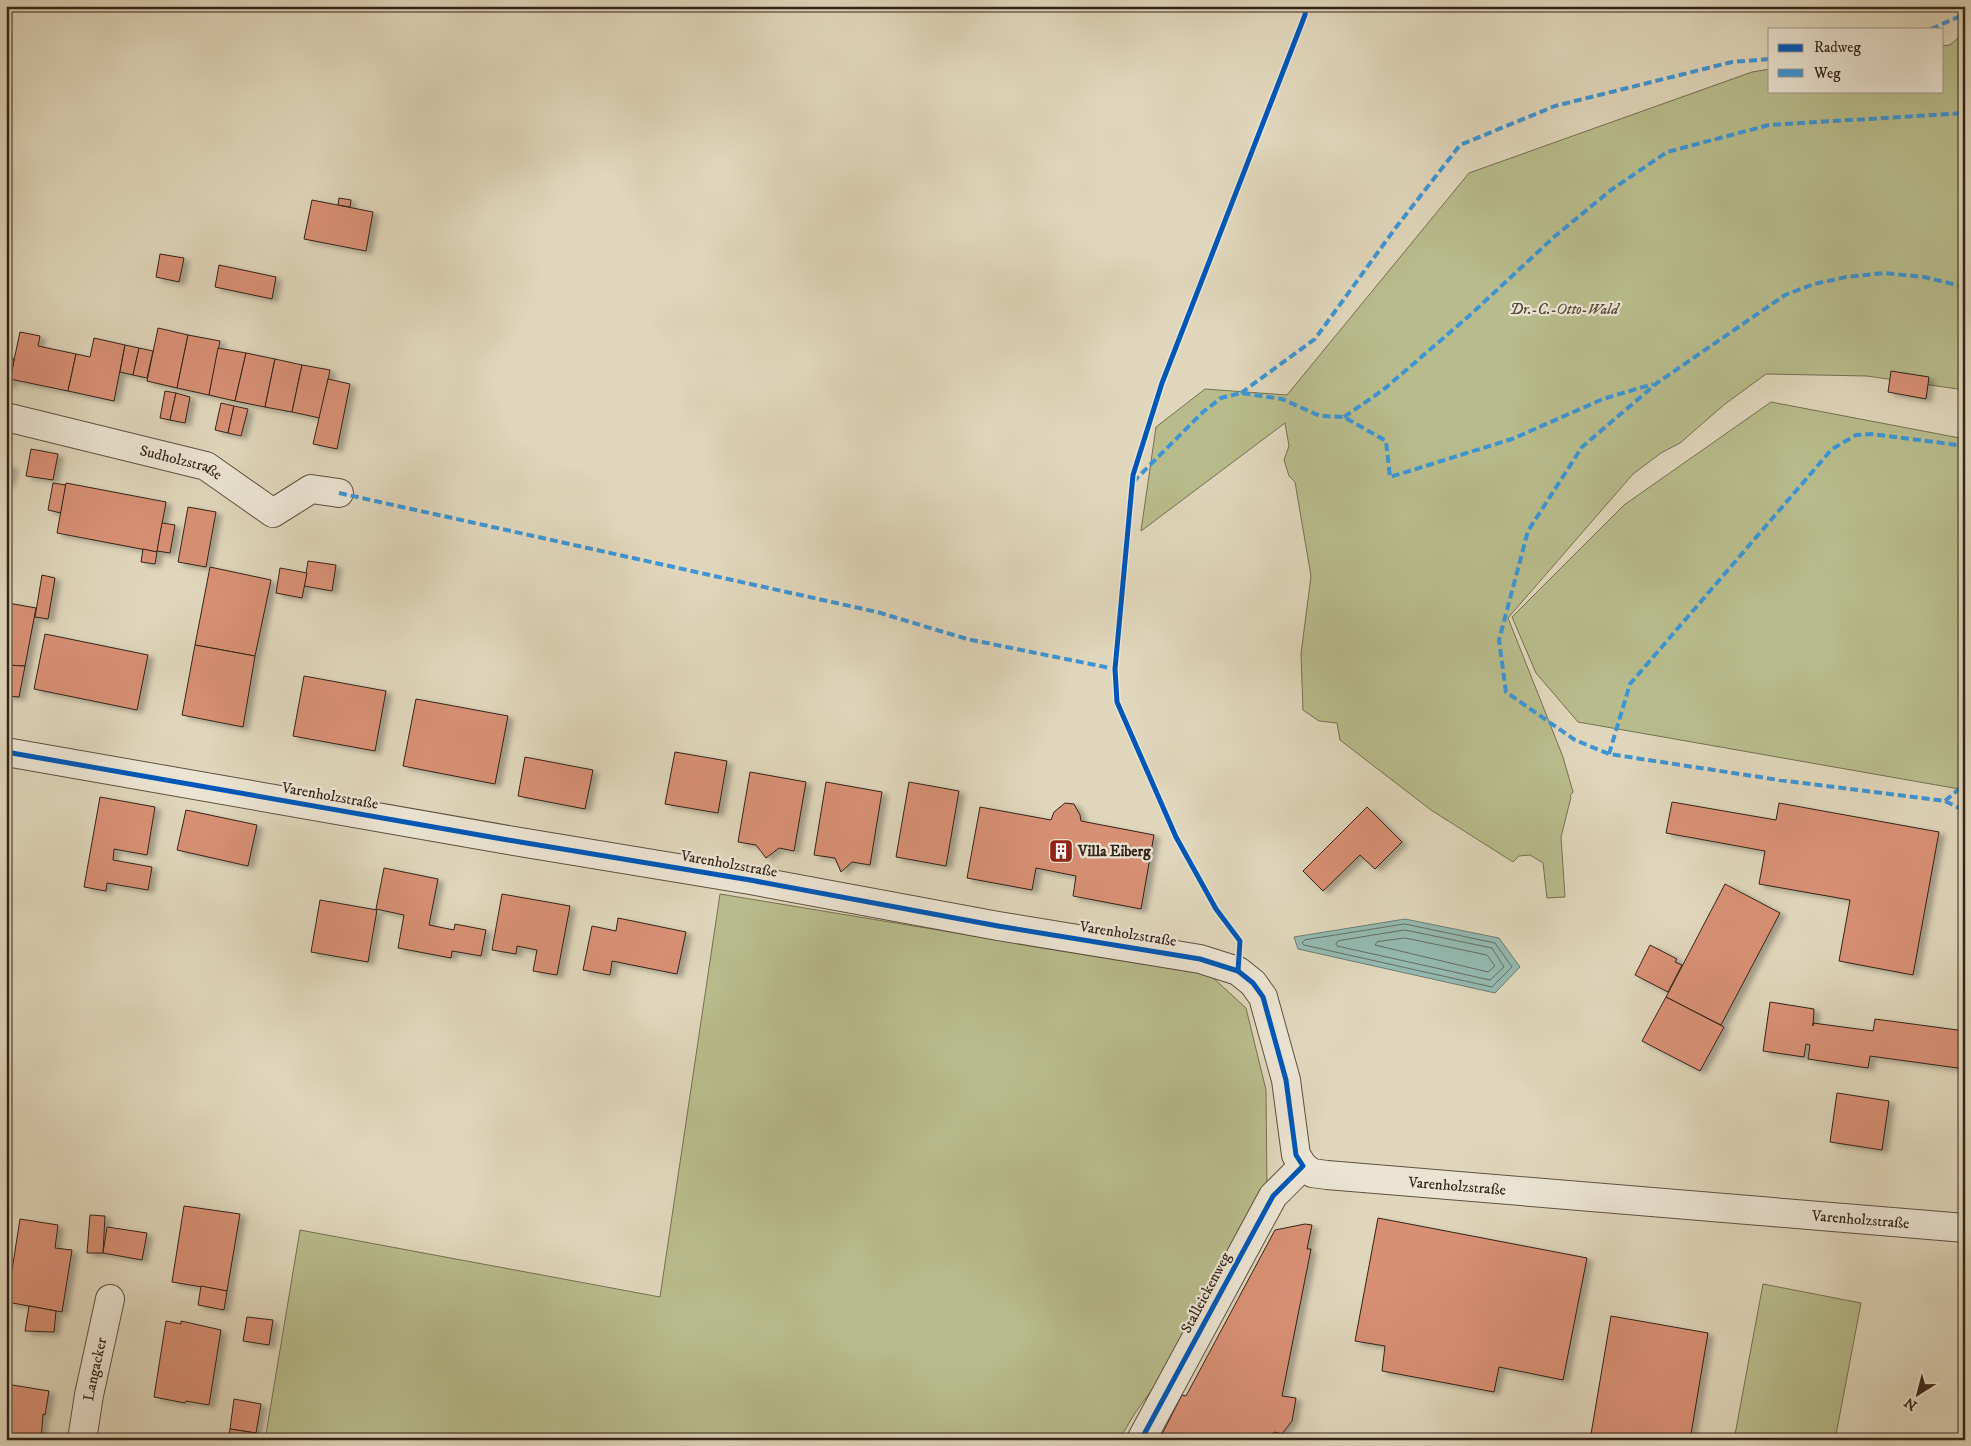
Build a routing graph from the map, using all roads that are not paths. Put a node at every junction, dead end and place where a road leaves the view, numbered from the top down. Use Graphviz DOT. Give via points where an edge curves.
graph roads {
  1 [pos="6,417"];
  2 [pos="339,493"];
  3 [pos="6,752"];
  4 [pos="1303,1166"];
  5 [pos="1965,1228"];
  6 [pos="110,1299"];
  7 [pos="82,1440"];
  8 [pos="1141,1440"];
  1 -- 2 [label="street, Sudholzstraße" via="206,466 273,513 311,489"];
  3 -- 4 [label="street, Varenholzstraße" via="1200,959 1238,971 1263,997 1286,1080 1296,1155"];
  4 -- 5 [label="street, Varenholzstraße" via="1327,1175"];
  4 -- 8 [label="street, Stalleickenweg" via="1273,1196"];
  6 -- 7 [label="street, Langacker"];
}
